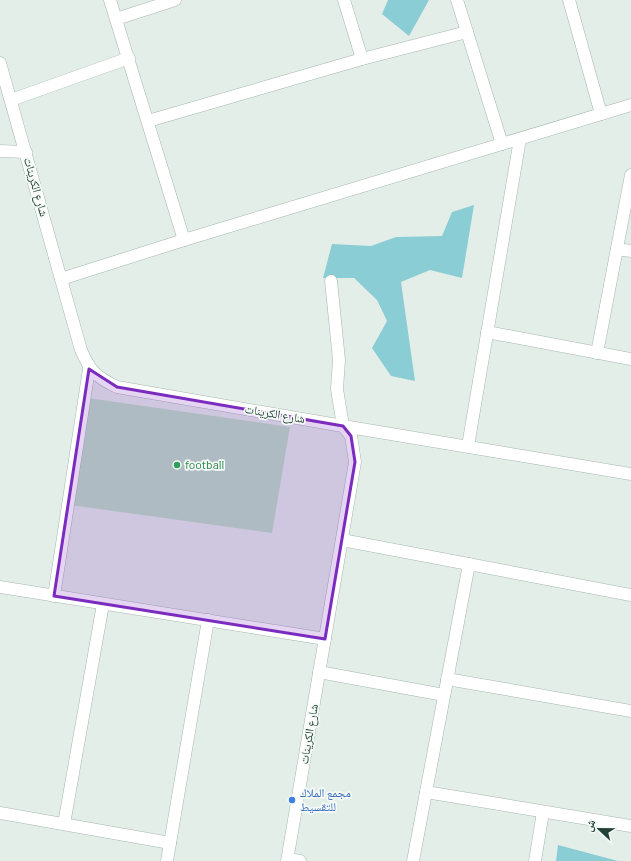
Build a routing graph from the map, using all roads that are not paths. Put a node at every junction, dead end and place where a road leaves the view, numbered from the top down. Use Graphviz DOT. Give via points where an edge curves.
graph roads {
  1 [pos="110,0"];
  2 [pos="175,0"];
  3 [pos="344,0"];
  4 [pos="457,0"];
  5 [pos="569,0"];
  6 [pos="116,19"];
  7 [pos="467,32"];
  8 [pos="128,58"];
  9 [pos="362,59"];
  10 [pos="0,63"];
  11 [pos="11,100"];
  12 [pos="631,105"];
  13 [pos="601,114"];
  14 [pos="148,121"];
  15 [pos="520,139"];
  16 [pos="502,144"];
  17 [pos="0,151"];
  18 [pos="26,152"];
  19 [pos="631,175"];
  20 [pos="630,190"];
  21 [pos="184,240"];
  22 [pos="617,249"];
  23 [pos="631,251"];
  24 [pos="61,279"];
  25 [pos="331,281"];
  26 [pos="487,332"];
  27 [pos="597,353"];
  28 [pos="631,359"];
  29 [pos="89,369"];
  30 [pos="343,426"];
  31 [pos="468,446"];
  32 [pos="631,474"];
  33 [pos="342,540"];
  34 [pos="469,564"];
  35 [pos="0,587"];
  36 [pos="631,595"];
  37 [pos="54,596"];
  38 [pos="103,604"];
  39 [pos="208,620"];
  40 [pos="325,639"];
  41 [pos="320,672"];
  42 [pos="447,679"];
  43 [pos="444,695"];
  44 [pos="631,711"];
  45 [pos="426,792"];
  46 [pos="543,812"];
  47 [pos="0,813"];
  48 [pos="64,824"];
  49 [pos="631,826"];
  50 [pos="170,844"];
  51 [pos="287,860"];
  52 [pos="167,861"];
  53 [pos="300,861"];
  54 [pos="413,861"];
  55 [pos="535,861"];
  1 -- 6 [label="street"];
  2 -- 6 [label="street"];
  3 -- 9 [label="street"];
  4 -- 7 [label="street"];
  5 -- 13 [label="street"];
  6 -- 8 [label="street"];
  7 -- 9 [label="street"];
  7 -- 16 [label="street"];
  8 -- 11 [label="street"];
  8 -- 14 [label="street"];
  9 -- 14 [label="street"];
  10 -- 11 [label="street, شارع الکرينات"];
  11 -- 18 [label="street, شارع الکرينات"];
  12 -- 13 [label="street"];
  13 -- 15 [label="street"];
  14 -- 21 [label="street"];
  15 -- 16 [label="street"];
  15 -- 26 [label="street"];
  16 -- 21 [label="street"];
  17 -- 18 [label="street"];
  18 -- 24 [label="street, شارع الکرينات"];
  19 -- 20 [label="street"];
  20 -- 22 [label="street"];
  21 -- 24 [label="street"];
  22 -- 23 [label="street"];
  22 -- 27 [label="street"];
  24 -- 29 [label="street, شارع الکرينات"];
  25 -- 30 [label="street" via="339,360 337,389"];
  26 -- 27 [label="street"];
  26 -- 31 [label="street"];
  27 -- 28 [label="street"];
  29 -- 30 [label="street, شارع الکرينات" via="102,380 117,387"];
  29 -- 37 [label="street"];
  30 -- 31 [label="street"];
  30 -- 33 [label="street, شارع الکرينات" via="351,436 355,462"];
  31 -- 32 [label="street"];
  33 -- 34 [label="street"];
  33 -- 40 [label="street, شارع الکرينات"];
  34 -- 36 [label="street"];
  34 -- 42 [label="street"];
  35 -- 37 [label="street"];
  37 -- 38 [label="street"];
  38 -- 39 [label="street"];
  38 -- 48 [label="street"];
  39 -- 40 [label="street"];
  39 -- 50 [label="street"];
  40 -- 41 [label="street, شارع الکرينات"];
  41 -- 43 [label="street"];
  41 -- 51 [label="street, شارع الکرينات"];
  42 -- 43 [label="street"];
  42 -- 44 [label="street"];
  43 -- 45 [label="street"];
  45 -- 46 [label="street"];
  45 -- 54 [label="street"];
  46 -- 49 [label="street"];
  46 -- 55 [label="street"];
  47 -- 48 [label="street"];
  48 -- 50 [label="street"];
  50 -- 52 [label="street"];
  51 -- 53 [label="street"];
}
